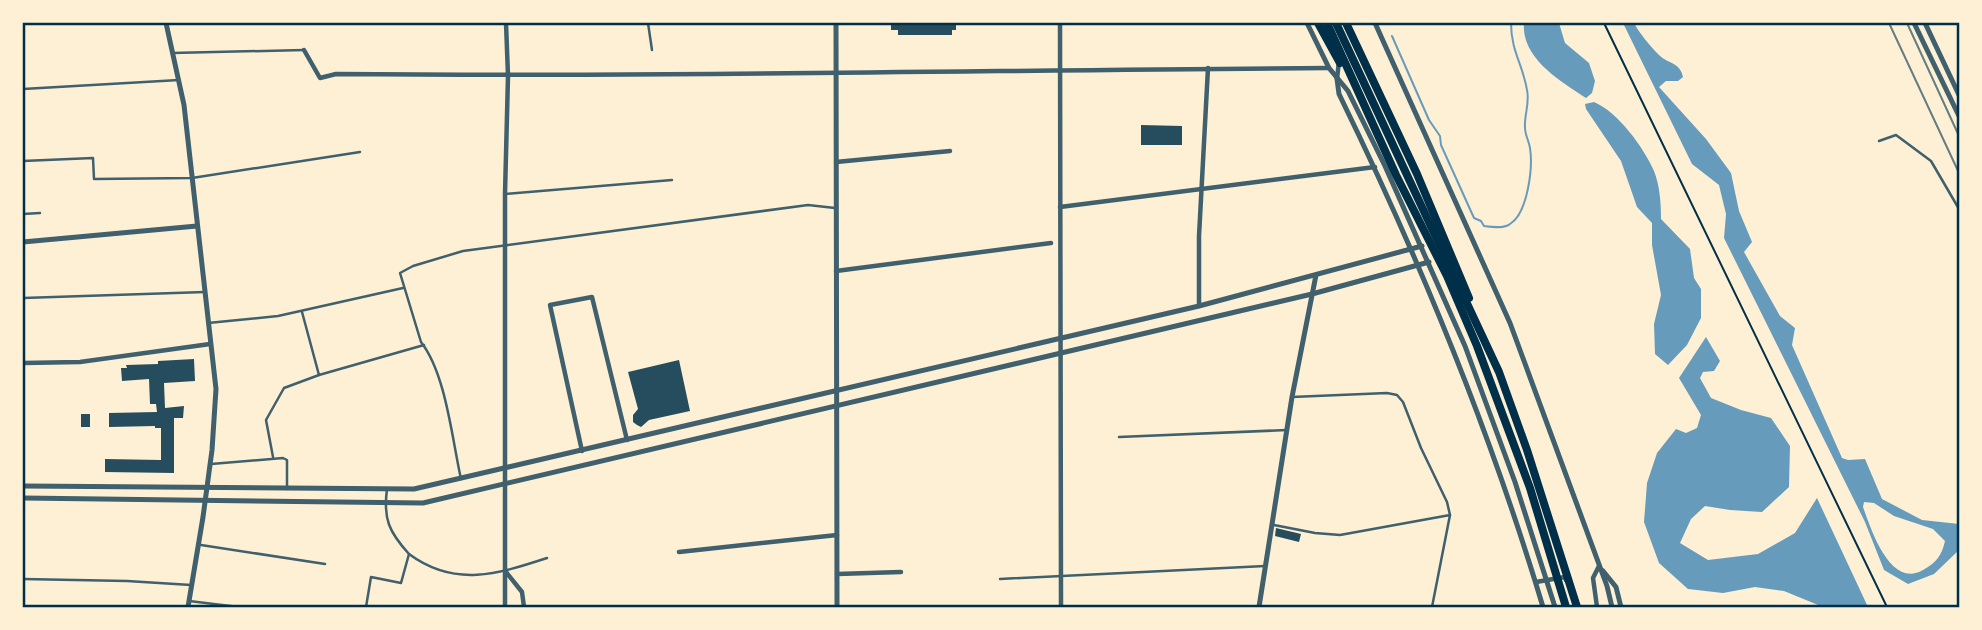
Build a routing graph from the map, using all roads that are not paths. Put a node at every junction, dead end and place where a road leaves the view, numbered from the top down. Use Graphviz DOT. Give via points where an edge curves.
graph roads {
  1 [pos="166,23"];
  2 [pos="506,23"];
  3 [pos="648,23"];
  4 [pos="835,23"];
  5 [pos="1060,23"];
  6 [pos="1307,23"];
  7 [pos="1318,23"];
  8 [pos="1327,23"];
  9 [pos="1336,23"];
  10 [pos="1346,23"];
  11 [pos="1375,23"];
  12 [pos="1914,23"];
  13 [pos="1925,23"];
  14 [pos="304,50"];
  15 [pos="652,50"];
  16 [pos="172,53"];
  17 [pos="1208,68"];
  18 [pos="1329,68"];
  19 [pos="1060,69"];
  20 [pos="836,72"];
  21 [pos="508,76"];
  22 [pos="1337,79"];
  23 [pos="178,80"];
  24 [pos="23,89"];
  25 [pos="1959,95"];
  26 [pos="1959,116"];
  27 [pos="1369,117"];
  28 [pos="1880,141"];
  29 [pos="950,151"];
  30 [pos="360,152"];
  31 [pos="23,161"];
  32 [pos="836,162"];
  33 [pos="1375,167"];
  34 [pos="192,178"];
  35 [pos="673,180"];
  36 [pos="1202,188"];
  37 [pos="505,194"];
  38 [pos="836,208"];
  39 [pos="1060,208"];
  40 [pos="1959,209"];
  41 [pos="40,213"];
  42 [pos="23,214"];
  43 [pos="197,226"];
  44 [pos="23,242"];
  45 [pos="1051,243"];
  46 [pos="1422,246"];
  47 [pos="505,247"];
  48 [pos="1412,249"];
  49 [pos="1429,262"];
  50 [pos="1419,265"];
  51 [pos="836,271"];
  52 [pos="1316,275"];
  53 [pos="403,288"];
  54 [pos="205,292"];
  55 [pos="1312,294"];
  56 [pos="23,298"];
  57 [pos="1199,306"];
  58 [pos="302,312"];
  59 [pos="208,323"];
  60 [pos="1059,337"];
  61 [pos="210,344"];
  62 [pos="424,345"];
  63 [pos="1488,349"];
  64 [pos="1059,354"];
  65 [pos="23,363"];
  66 [pos="319,375"];
  67 [pos="836,391"];
  68 [pos="1292,397"];
  69 [pos="837,408"];
  70 [pos="1287,430"];
  71 [pos="1119,437"];
  72 [pos="627,440"];
  73 [pos="582,451"];
  74 [pos="273,457"];
  75 [pos="210,464"];
  76 [pos="506,469"];
  77 [pos="461,479"];
  78 [pos="506,485"];
  79 [pos="23,486"];
  80 [pos="206,489"];
  81 [pos="287,489"];
  82 [pos="387,489"];
  83 [pos="23,498"];
  84 [pos="205,501"];
  85 [pos="385,503"];
  86 [pos="1450,515"];
  87 [pos="1271,524"];
  88 [pos="837,535"];
  89 [pos="197,545"];
  90 [pos="679,552"];
  91 [pos="409,554"];
  92 [pos="547,558"];
  93 [pos="325,564"];
  94 [pos="1265,566"];
  95 [pos="1599,566"];
  96 [pos="506,571"];
  97 [pos="901,572"];
  98 [pos="837,574"];
  99 [pos="1060,575"];
  100 [pos="23,579"];
  101 [pos="1000,579"];
  102 [pos="1546,580"];
  103 [pos="1536,582"];
  104 [pos="191,585"];
  105 [pos="188,604"];
  106 [pos="239,607"];
  107 [pos="366,607"];
  108 [pos="505,607"];
  109 [pos="524,607"];
  110 [pos="837,607"];
  111 [pos="1061,607"];
  112 [pos="1259,607"];
  113 [pos="1432,607"];
  114 [pos="1543,607"];
  115 [pos="1555,607"];
  116 [pos="1566,607"];
  117 [pos="1576,607"];
  118 [pos="1597,607"];
  119 [pos="1612,607"];
  120 [pos="1621,607"];
  1 -- 16 [label="street"];
  2 -- 21 [label="street"];
  3 -- 15 [label="lane"];
  4 -- 20 [label="street"];
  5 -- 19 [label="street"];
  6 -- 18 [label="street"];
  7 -- 27 [label="highway"];
  8 -- 27 [label="highway"];
  9 -- 22 [label="street" via="1342,42"];
  9 -- 63 [label="highway"];
  10 -- 63 [label="highway" via="1428,199"];
  11 -- 95 [label="street" via="1510,323"];
  12 -- 26 [label="street"];
  13 -- 25 [label="street"];
  14 -- 16 [label="lane"];
  14 -- 21 [label="street" via="320,78 337,74"];
  16 -- 23 [label="street"];
  17 -- 18 [label="street"];
  17 -- 19 [label="street"];
  17 -- 36 [label="street"];
  18 -- 22 [label="street"];
  19 -- 20 [label="street"];
  19 -- 39 [label="street"];
  20 -- 21 [label="street"];
  20 -- 32 [label="street"];
  21 -- 37 [label="street"];
  22 -- 33 [label="street" via="1339,94"];
  22 -- 46 [label="street" via="1348,91"];
  23 -- 24 [label="lane"];
  23 -- 34 [label="street"];
  27 -- 116 [label="highway" via="1477,345 1530,488"];
  28 -- 40 [label="lane" via="1896,135 1931,160"];
  29 -- 32 [label="street"];
  30 -- 34 [label="lane"];
  31 -- 34 [label="lane" via="93,158 94,179"];
  32 -- 38 [label="street"];
  33 -- 36 [label="street"];
  33 -- 48 [label="street"];
  34 -- 43 [label="street"];
  35 -- 37 [label="lane"];
  36 -- 39 [label="street"];
  36 -- 57 [label="street"];
  37 -- 47 [label="street"];
  38 -- 47 [label="lane" via="808,205"];
  38 -- 51 [label="street"];
  39 -- 60 [label="street"];
  41 -- 42 [label="lane"];
  43 -- 44 [label="street"];
  43 -- 54 [label="street"];
  45 -- 51 [label="street"];
  46 -- 48 [label="street"];
  46 -- 49 [label="street"];
  47 -- 53 [label="lane" via="463,251 413,266 400,273"];
  47 -- 76 [label="street"];
  48 -- 50 [label="street"];
  48 -- 52 [label="street"];
  49 -- 50 [label="street"];
  49 -- 102 [label="street" via="1490,410"];
  50 -- 55 [label="street"];
  50 -- 103 [label="street" via="1474,402"];
  51 -- 67 [label="street"];
  52 -- 55 [label="street"];
  52 -- 57 [label="street"];
  53 -- 58 [label="lane"];
  53 -- 62 [label="lane"];
  54 -- 56 [label="lane"];
  54 -- 59 [label="street"];
  55 -- 64 [label="street"];
  55 -- 68 [label="street"];
  57 -- 60 [label="street"];
  58 -- 59 [label="lane"];
  58 -- 66 [label="lane"];
  59 -- 61 [label="street"];
  60 -- 64 [label="street"];
  60 -- 67 [label="street"];
  61 -- 65 [label="street" via="80,362"];
  61 -- 75 [label="street" via="216,389"];
  62 -- 66 [label="lane"];
  62 -- 77 [label="lane" via="442,387"];
  63 -- 117 [label="highway" via="1527,450"];
  64 -- 69 [label="street"];
  64 -- 99 [label="street"];
  66 -- 74 [label="lane" via="284,388 266,419"];
  67 -- 69 [label="street"];
  67 -- 72 [label="street"];
  68 -- 70 [label="street"];
  68 -- 86 [label="lane" via="1396,395 1403,402"];
  69 -- 78 [label="street"];
  69 -- 88 [label="street"];
  70 -- 71 [label="lane"];
  70 -- 87 [label="street"];
  72 -- 73 [label="street"];
  72 -- 73 [label="street" via="592,297 550,305"];
  73 -- 76 [label="street"];
  74 -- 75 [label="lane"];
  74 -- 81 [label="lane" via="287,460"];
  75 -- 80 [label="street"];
  76 -- 77 [label="street"];
  76 -- 78 [label="street"];
  77 -- 82 [label="street" via="414,489"];
  78 -- 85 [label="street" via="423,503"];
  78 -- 96 [label="street"];
  79 -- 80 [label="street"];
  80 -- 81 [label="street"];
  80 -- 84 [label="street"];
  81 -- 82 [label="street"];
  82 -- 85 [label="lane"];
  83 -- 84 [label="street"];
  84 -- 85 [label="street"];
  84 -- 89 [label="street"];
  85 -- 91 [label="lane" via="388,527"];
  86 -- 87 [label="lane" via="1340,535"];
  86 -- 113 [label="lane"];
  87 -- 94 [label="street"];
  88 -- 90 [label="street"];
  88 -- 98 [label="street"];
  89 -- 93 [label="lane"];
  89 -- 104 [label="street"];
  91 -- 96 [label="lane" via="460,576"];
  91 -- 107 [label="lane" via="401,583 371,577"];
  92 -- 96 [label="lane"];
  94 -- 99 [label="lane"];
  94 -- 112 [label="street"];
  95 -- 118 [label="street" via="1593,578"];
  95 -- 119 [label="street"];
  95 -- 120 [label="street" via="1616,587"];
  96 -- 108 [label="street"];
  96 -- 109 [label="street" via="522,592"];
  97 -- 98 [label="street"];
  98 -- 110 [label="street"];
  99 -- 101 [label="lane"];
  99 -- 111 [label="street"];
  100 -- 104 [label="lane"];
  102 -- 103 [label="street"];
  102 -- 115 [label="street"];
  102 -- 117 [label="street" via="1565,577"];
  103 -- 114 [label="street"];
  104 -- 105 [label="street"];
  105 -- 106 [label="lane"];
}
